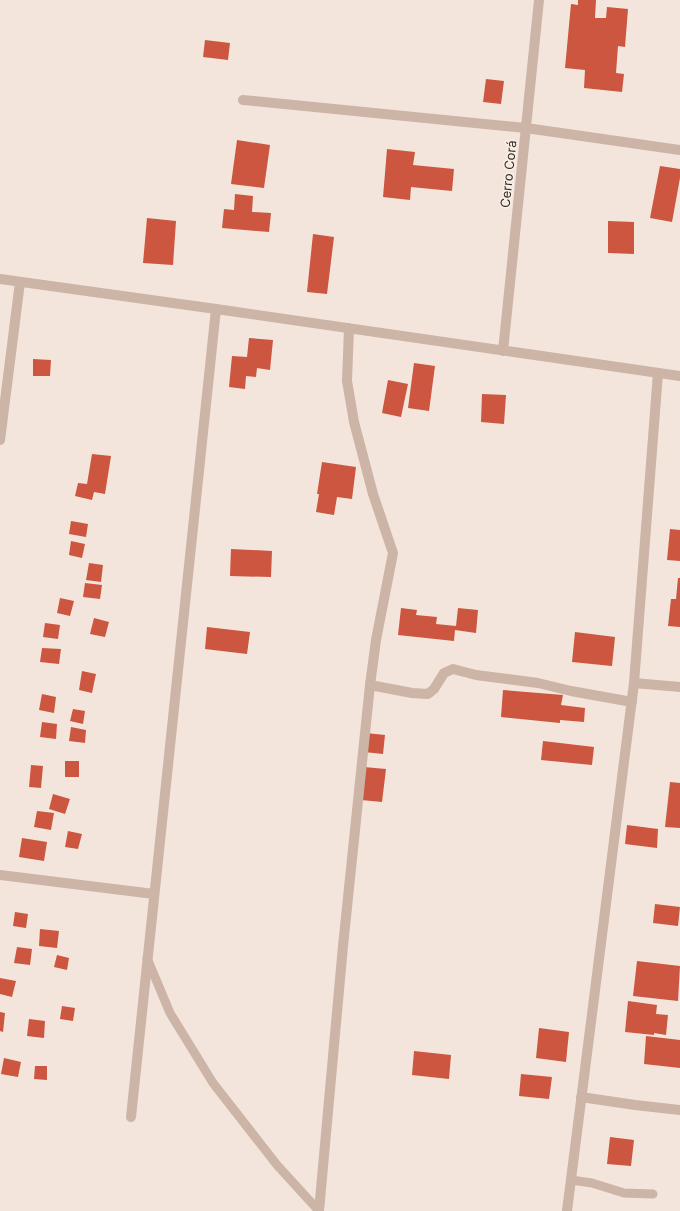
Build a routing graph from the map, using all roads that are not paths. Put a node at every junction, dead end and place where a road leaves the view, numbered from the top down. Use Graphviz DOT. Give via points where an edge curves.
graph roads {
  1 [pos="539,0"];
  2 [pos="243,100"];
  3 [pos="526,128"];
  4 [pos="680,150"];
  5 [pos="0,279"];
  6 [pos="20,282"];
  7 [pos="216,309"];
  8 [pos="349,328"];
  9 [pos="502,351"];
  10 [pos="658,373"];
  11 [pos="680,376"];
  12 [pos="0,440"];
  13 [pos="634,683"];
  14 [pos="370,684"];
  15 [pos="680,687"];
  16 [pos="632,702"];
  17 [pos="0,875"];
  18 [pos="154,894"];
  19 [pos="147,958"];
  20 [pos="581,1097"];
  21 [pos="680,1110"];
  22 [pos="131,1117"];
  23 [pos="571,1180"];
  24 [pos="653,1194"];
  25 [pos="319,1211"];
  26 [pos="567,1211"];
  1 -- 3 [label="street, Cerro Corá"];
  2 -- 3 [label="street"];
  3 -- 4 [label="street"];
  3 -- 9 [label="street, Cerro Corá"];
  5 -- 6 [label="street"];
  6 -- 7 [label="street"];
  6 -- 12 [label="street"];
  7 -- 8 [label="street"];
  7 -- 18 [label="street"];
  8 -- 9 [label="street"];
  8 -- 14 [label="street" via="347,381 354,422 373,494 393,553"];
  9 -- 10 [label="street"];
  10 -- 11 [label="street"];
  10 -- 13 [label="street"];
  13 -- 15 [label="street"];
  13 -- 16 [label="street"];
  14 -- 16 [label="street" via="428,694 444,673 453,669"];
  14 -- 25 [label="street"];
  16 -- 20 [label="street"];
  17 -- 18 [label="street"];
  18 -- 19 [label="street"];
  19 -- 22 [label="street"];
  19 -- 25 [label="lane" via="170,1013 213,1083 277,1165"];
  20 -- 21 [label="street"];
  20 -- 23 [label="street"];
  23 -- 24 [label="lane" via="624,1193"];
  23 -- 26 [label="street"];
}
